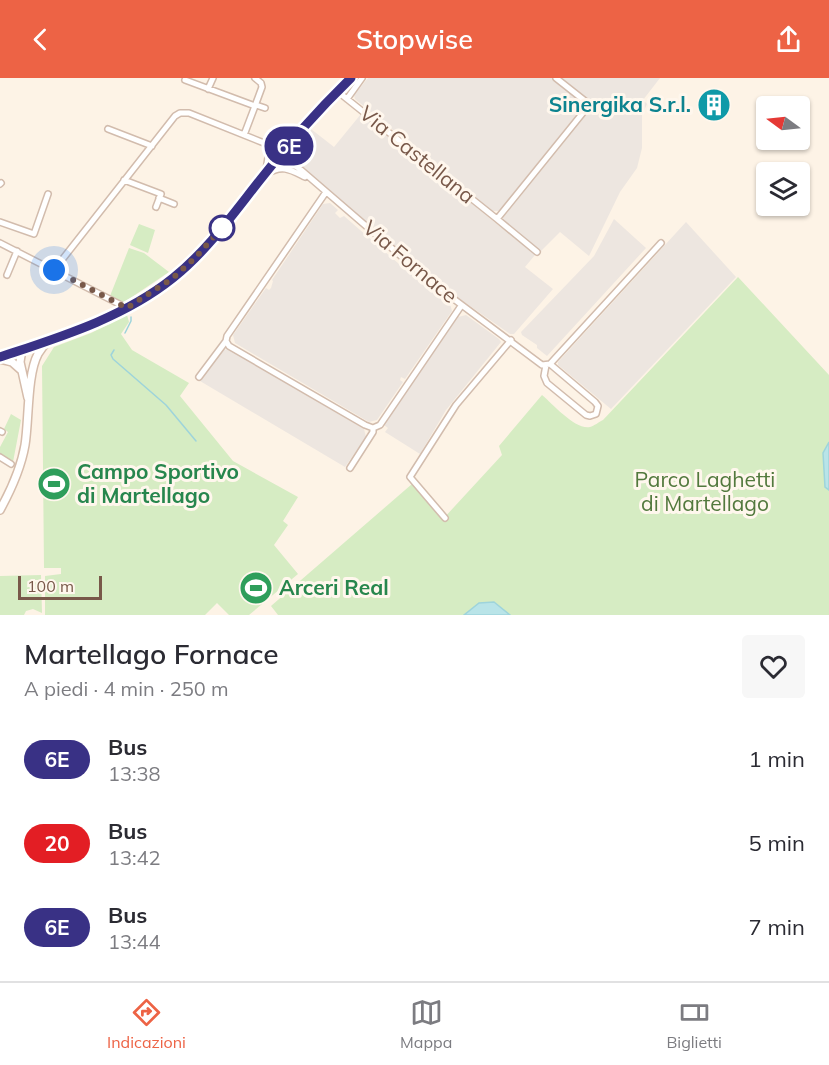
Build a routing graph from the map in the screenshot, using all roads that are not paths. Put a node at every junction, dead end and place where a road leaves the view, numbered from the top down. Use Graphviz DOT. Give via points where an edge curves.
graph roads {
  1 [pos="213,78"];
  2 [pos="255,78"];
  3 [pos="351,78"];
  4 [pos="362,78"];
  5 [pos="556,78"];
  6 [pos="185,80"];
  7 [pos="208,89"];
  8 [pos="337,91"];
  9 [pos="347,99"];
  10 [pos="255,106"];
  11 [pos="265,108"];
  12 [pos="108,129"];
  13 [pos="244,135"];
  14 [pos="294,139"];
  15 [pos="268,143"];
  16 [pos="152,146"];
  17 [pos="269,151"];
  18 [pos="279,157"];
  19 [pos="289,161"];
  20 [pos="284,167"];
  21 [pos="261,178"];
  22 [pos="124,180"];
  23 [pos="312,180"];
  24 [pos="326,192"];
  25 [pos="48,194"];
  26 [pos="159,198"];
  27 [pos="174,204"];
  28 [pos="156,207"];
  29 [pos="497,219"];
  30 [pos="0,222"];
  31 [pos="0,243"];
  32 [pos="661,243"];
  33 [pos="17,251"];
  34 [pos="537,252"];
  35 [pos="54,270"];
  36 [pos="7,275"];
  37 [pos="461,306"];
  38 [pos="127,308"];
  39 [pos="50,339"];
  40 [pos="511,340"];
  41 [pos="226,341"];
  42 [pos="22,349"];
  43 [pos="0,358"];
  44 [pos="34,365"];
  45 [pos="548,365"];
  46 [pos="21,370"];
  47 [pos="199,377"];
  48 [pos="29,401"];
  49 [pos="374,428"];
  50 [pos="0,457"];
  51 [pos="11,464"];
  52 [pos="350,468"];
  53 [pos="0,510"];
  54 [pos="446,518"];
  1 -- 7 [label="street"];
  2 -- 10 [label="street" via="262,87"];
  3 -- 8 [label="street, Via Castellana"];
  4 -- 9 [label="street"];
  5 -- 29 [label="street" via="585,101 585,109"];
  6 -- 7 [label="street"];
  7 -- 10 [label="street"];
  8 -- 9 [label="street, Via Castellana"];
  8 -- 14 [label="street, Via Castellana"];
  9 -- 29 [label="street, Via Castellana"];
  10 -- 11 [label="street"];
  10 -- 13 [label="street"];
  12 -- 16 [label="street"];
  13 -- 15 [label="street"];
  13 -- 16 [label="street" via="185,112 175,116"];
  14 -- 15 [label="street"];
  14 -- 18 [label="street, Via Castellana"];
  14 -- 19 [label="street" via="288,151"];
  15 -- 17 [label="street"];
  15 -- 18 [label="street"];
  16 -- 22 [label="street"];
  17 -- 18 [label="street, Via Fornace"];
  17 -- 21 [label="street"];
  18 -- 19 [label="street, Via Fornace"];
  18 -- 20 [label="street"];
  18 -- 21 [label="street, Via Castellana"];
  19 -- 23 [label="street, Via Fornace"];
  20 -- 21 [label="street"];
  20 -- 23 [label="street, Via Fornace"];
  21 -- 38 [label="street, Via Castellana" via="195,258 173,278"];
  22 -- 26 [label="street" via="161,194"];
  22 -- 35 [label="street"];
  23 -- 24 [label="street, Via Fornace"];
  24 -- 37 [label="street, Via Fornace"];
  24 -- 41 [label="street"];
  25 -- 30 [label="street" via="34,234"];
  26 -- 27 [label="street"];
  26 -- 28 [label="street"];
  29 -- 34 [label="street, Via Castellana"];
  31 -- 33 [label="street"];
  32 -- 45 [label="street"];
  33 -- 35 [label="street"];
  33 -- 36 [label="street"];
  35 -- 38 [label="street"];
  37 -- 40 [label="street, Via Fornace"];
  37 -- 49 [label="street" via="380,425"];
  38 -- 39 [label="street, Via Castellana"];
  39 -- 42 [label="street, Via Castellana"];
  39 -- 44 [label="street"];
  40 -- 45 [label="street, Via Fornace" via="542,365"];
  40 -- 54 [label="street" via="456,405 410,477"];
  41 -- 47 [label="street"];
  41 -- 49 [label="street"];
  42 -- 43 [label="street, Via Castellana"];
  42 -- 44 [label="street"];
  42 -- 46 [label="street"];
  43 -- 46 [label="street"];
  44 -- 48 [label="street"];
  45 -- 45 [label="street, Via Fornace" via="544,376 547,383 586,415 596,414 595,402"];
  46 -- 48 [label="street"];
  48 -- 53 [label="street" via="21,462"];
  49 -- 52 [label="street"];
  50 -- 51 [label="street"];
}
